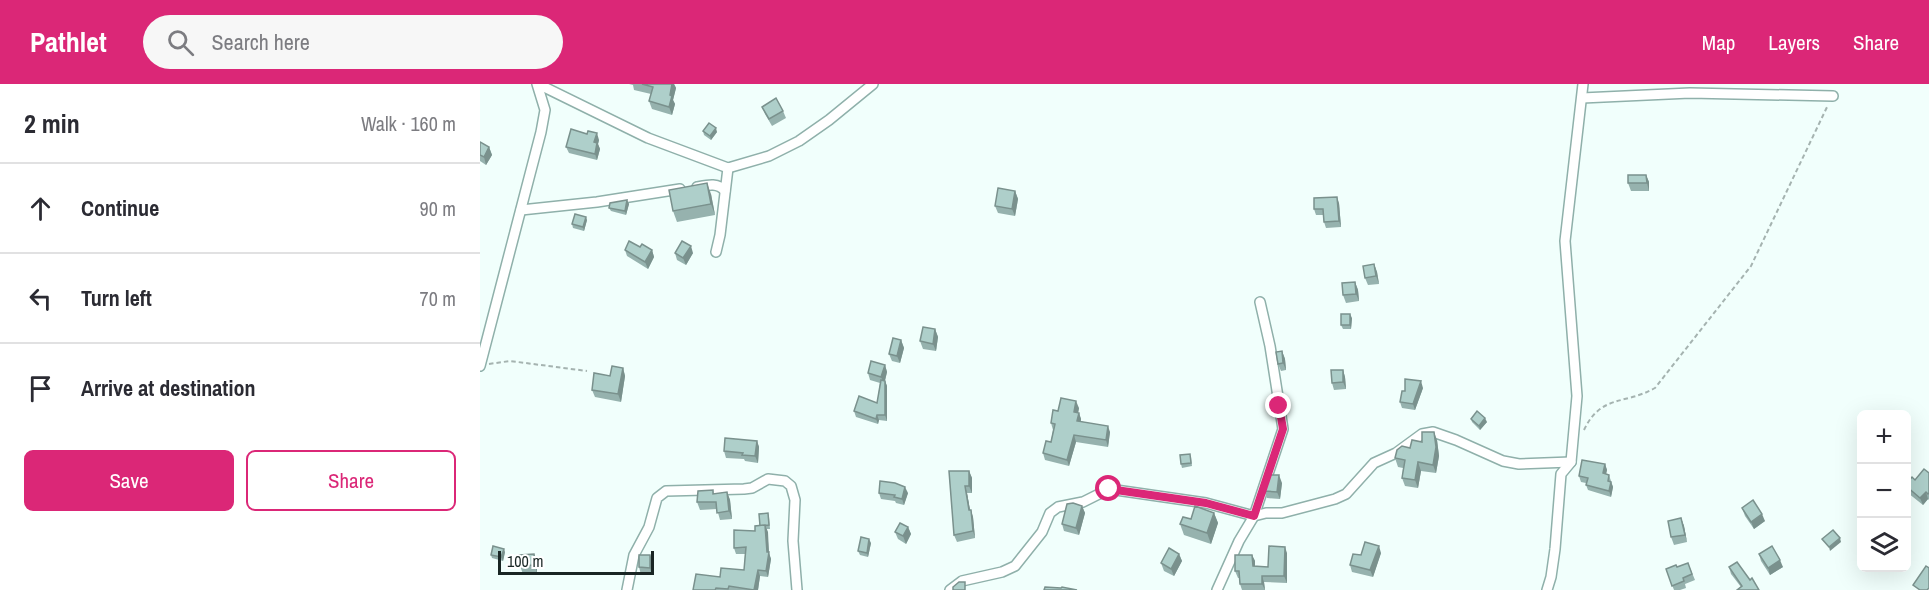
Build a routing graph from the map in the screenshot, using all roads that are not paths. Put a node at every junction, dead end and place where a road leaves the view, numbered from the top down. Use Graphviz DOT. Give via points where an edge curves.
graph roads {
  1 [pos="538,84"];
  2 [pos="873,84"];
  3 [pos="1583,84"];
  4 [pos="1833,96"];
  5 [pos="1582,98"];
  6 [pos="728,168"];
  7 [pos="725,191"];
  8 [pos="521,210"];
  9 [pos="716,252"];
  10 [pos="1260,302"];
  11 [pos="480,365"];
  12 [pos="1571,462"];
  13 [pos="1254,516"];
  14 [pos="627,590"];
  15 [pos="797,590"];
  16 [pos="950,590"];
  17 [pos="1217,590"];
  18 [pos="1547,590"];
  1 -- 6 [label="street" via="648,138"];
  1 -- 8 [label="street" via="545,110"];
  2 -- 6 [label="street" via="799,141 768,156"];
  3 -- 5 [label="street"];
  4 -- 5 [label="street" via="1690,93"];
  5 -- 12 [label="street" via="1565,241 1576,396"];
  6 -- 7 [label="street"];
  7 -- 8 [label="street" via="714,185"];
  7 -- 9 [label="street"];
  8 -- 11 [label="street"];
  10 -- 13 [label="street" via="1283,429"];
  12 -- 13 [label="street" via="1503,461 1433,432 1422,434 1374,464 1346,494 1282,513"];
  12 -- 18 [label="street" via="1561,474 1555,549"];
  13 -- 16 [label="street" via="1206,503 1109,489 1050,513 1042,532 1015,566 962,581"];
  13 -- 17 [label="street"];
  14 -- 15 [label="street" via="634,555 649,527 657,498 666,491 752,488 768,479 791,486 795,500"];
}
